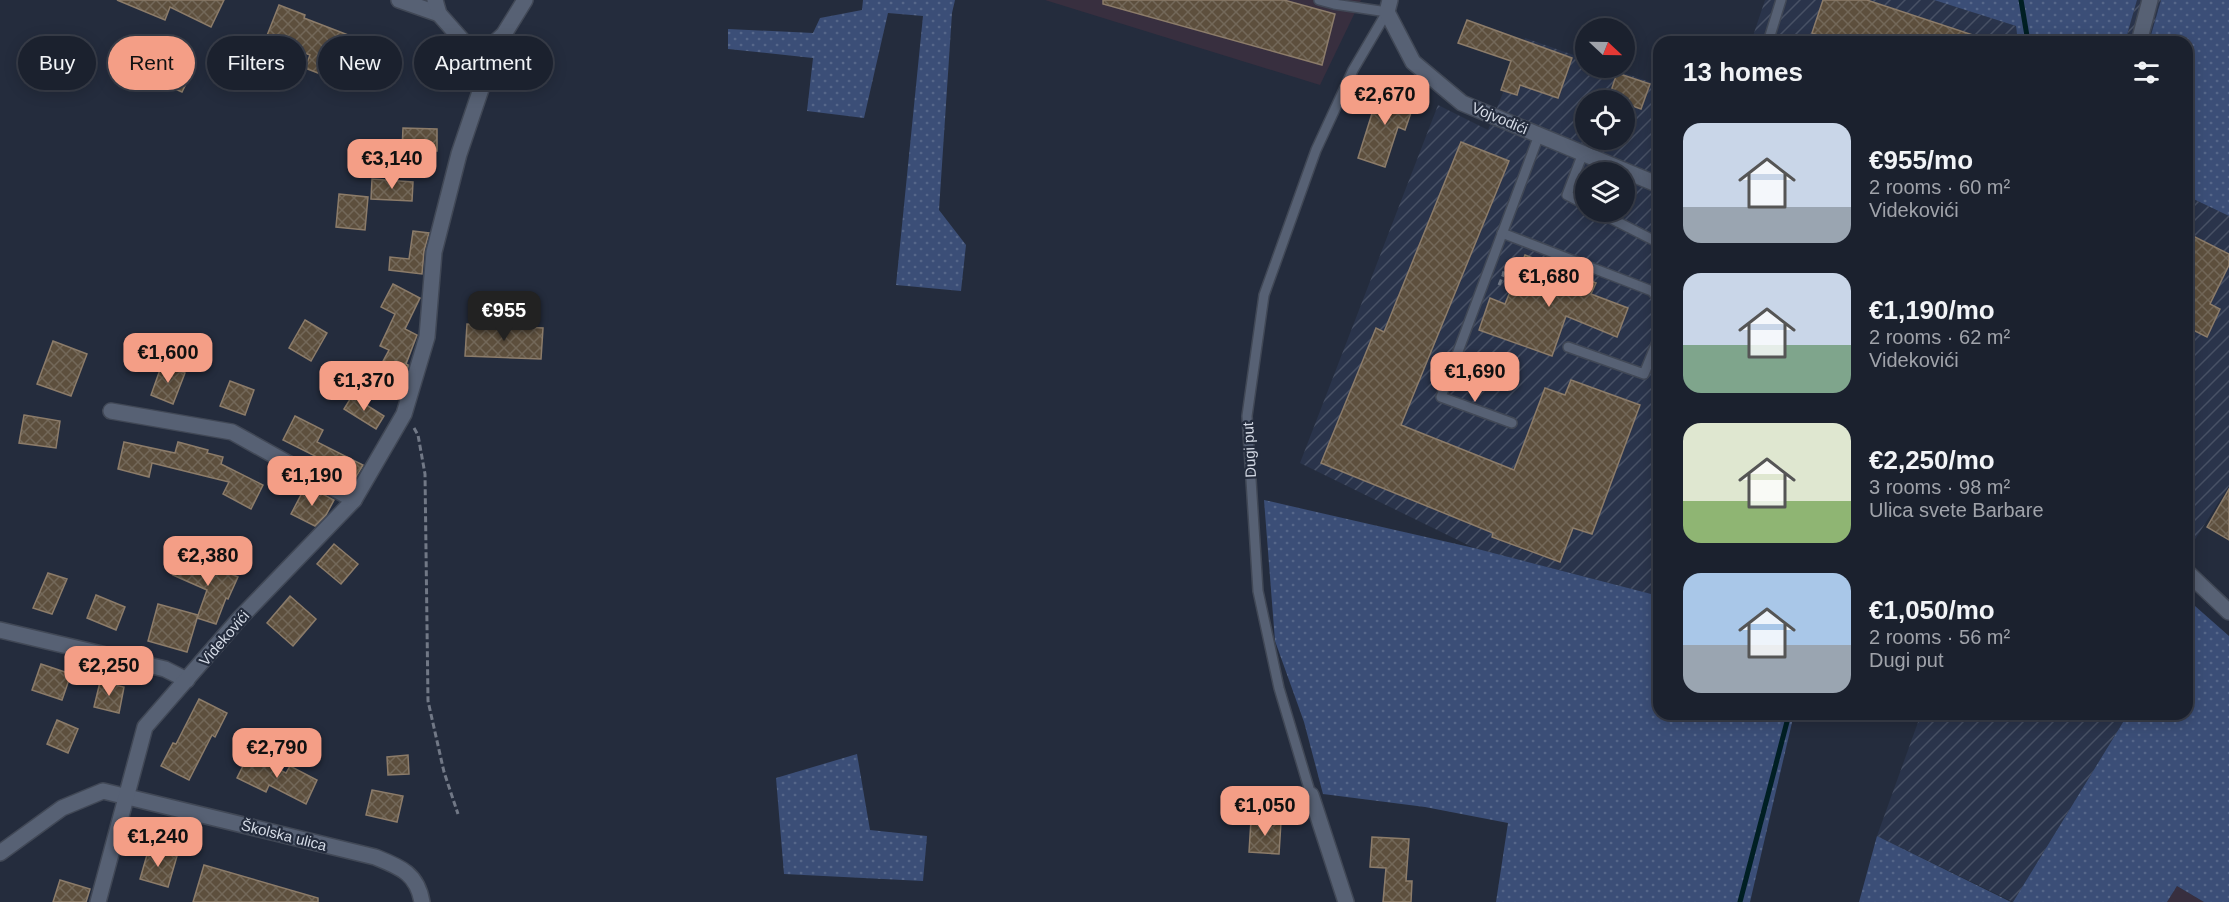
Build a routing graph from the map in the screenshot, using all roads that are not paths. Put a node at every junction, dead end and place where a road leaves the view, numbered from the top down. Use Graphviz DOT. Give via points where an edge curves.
graph roads {
  1 [pos="399,0"];
  2 [pos="525,0"];
  3 [pos="1319,0"];
  4 [pos="1781,0"];
  5 [pos="2151,0"];
  6 [pos="1389,6"];
  7 [pos="437,7"];
  8 [pos="460,36"];
  9 [pos="502,36"];
  10 [pos="1769,36"];
  11 [pos="2141,36"];
  12 [pos="481,90"];
  13 [pos="1539,135"];
  14 [pos="1583,153"];
  15 [pos="1580,162"];
  16 [pos="1575,174"];
  17 [pos="1653,182"];
  18 [pos="1575,199"];
  19 [pos="1618,222"];
  20 [pos="1502,233"];
  21 [pos="1653,240"];
  22 [pos="1653,292"];
  23 [pos="1568,347"];
  24 [pos="1653,352"];
  25 [pos="111,411"];
  26 [pos="1512,423"];
  27 [pos="354,500"];
  28 [pos="2193,578"];
  29 [pos="2229,612"];
  30 [pos="0,630"];
  31 [pos="187,680"];
  32 [pos="1311,795"];
  33 [pos="125,796"];
  34 [pos="0,854"];
  35 [pos="98,902"];
  36 [pos="422,902"];
  37 [pos="1346,902"];
  1 -- 7 [label="street"];
  2 -- 9 [label="street"];
  3 -- 6 [label="lane"];
  4 -- 10 [label="lane"];
  5 -- 11 [label="street"];
  6 -- 13 [label="street, Vojvodići" via="1413,62 1462,103"];
  6 -- 32 [label="lane, Dugi put" via="1353,70 1316,150 1264,295 1247,416 1257,591 1279,688"];
  7 -- 8 [label="street"];
  12 -- 27 [label="street, Videkovići" via="459,154 434,252 427,337 404,414"];
  13 -- 14 [label="street, Vojvodići"];
  13 -- 20 [label="lane"];
  14 -- 15 [label="lane"];
  14 -- 17 [label="street, Vojvodići"];
  16 -- 18 [label="lane" via="1567,195"];
  19 -- 21 [label="lane"];
  20 -- 22 [label="lane"];
  20 -- 26 [label="lane" via="1441,397"];
  23 -- 24 [label="lane" via="1644,374"];
  25 -- 27 [label="street" via="232,432"];
  27 -- 31 [label="street, Videkovići" via="240,618"];
  28 -- 29 [label="street"];
  30 -- 31 [label="street" via="165,669"];
  31 -- 33 [label="street, Videkovići" via="145,727"];
  32 -- 37 [label="street, Dugi put"];
  33 -- 34 [label="street" via="103,791 62,808"];
  33 -- 35 [label="street, Videkovići"];
  33 -- 36 [label="street, Školska ulica" via="375,857 399,867 417,882"];
}
